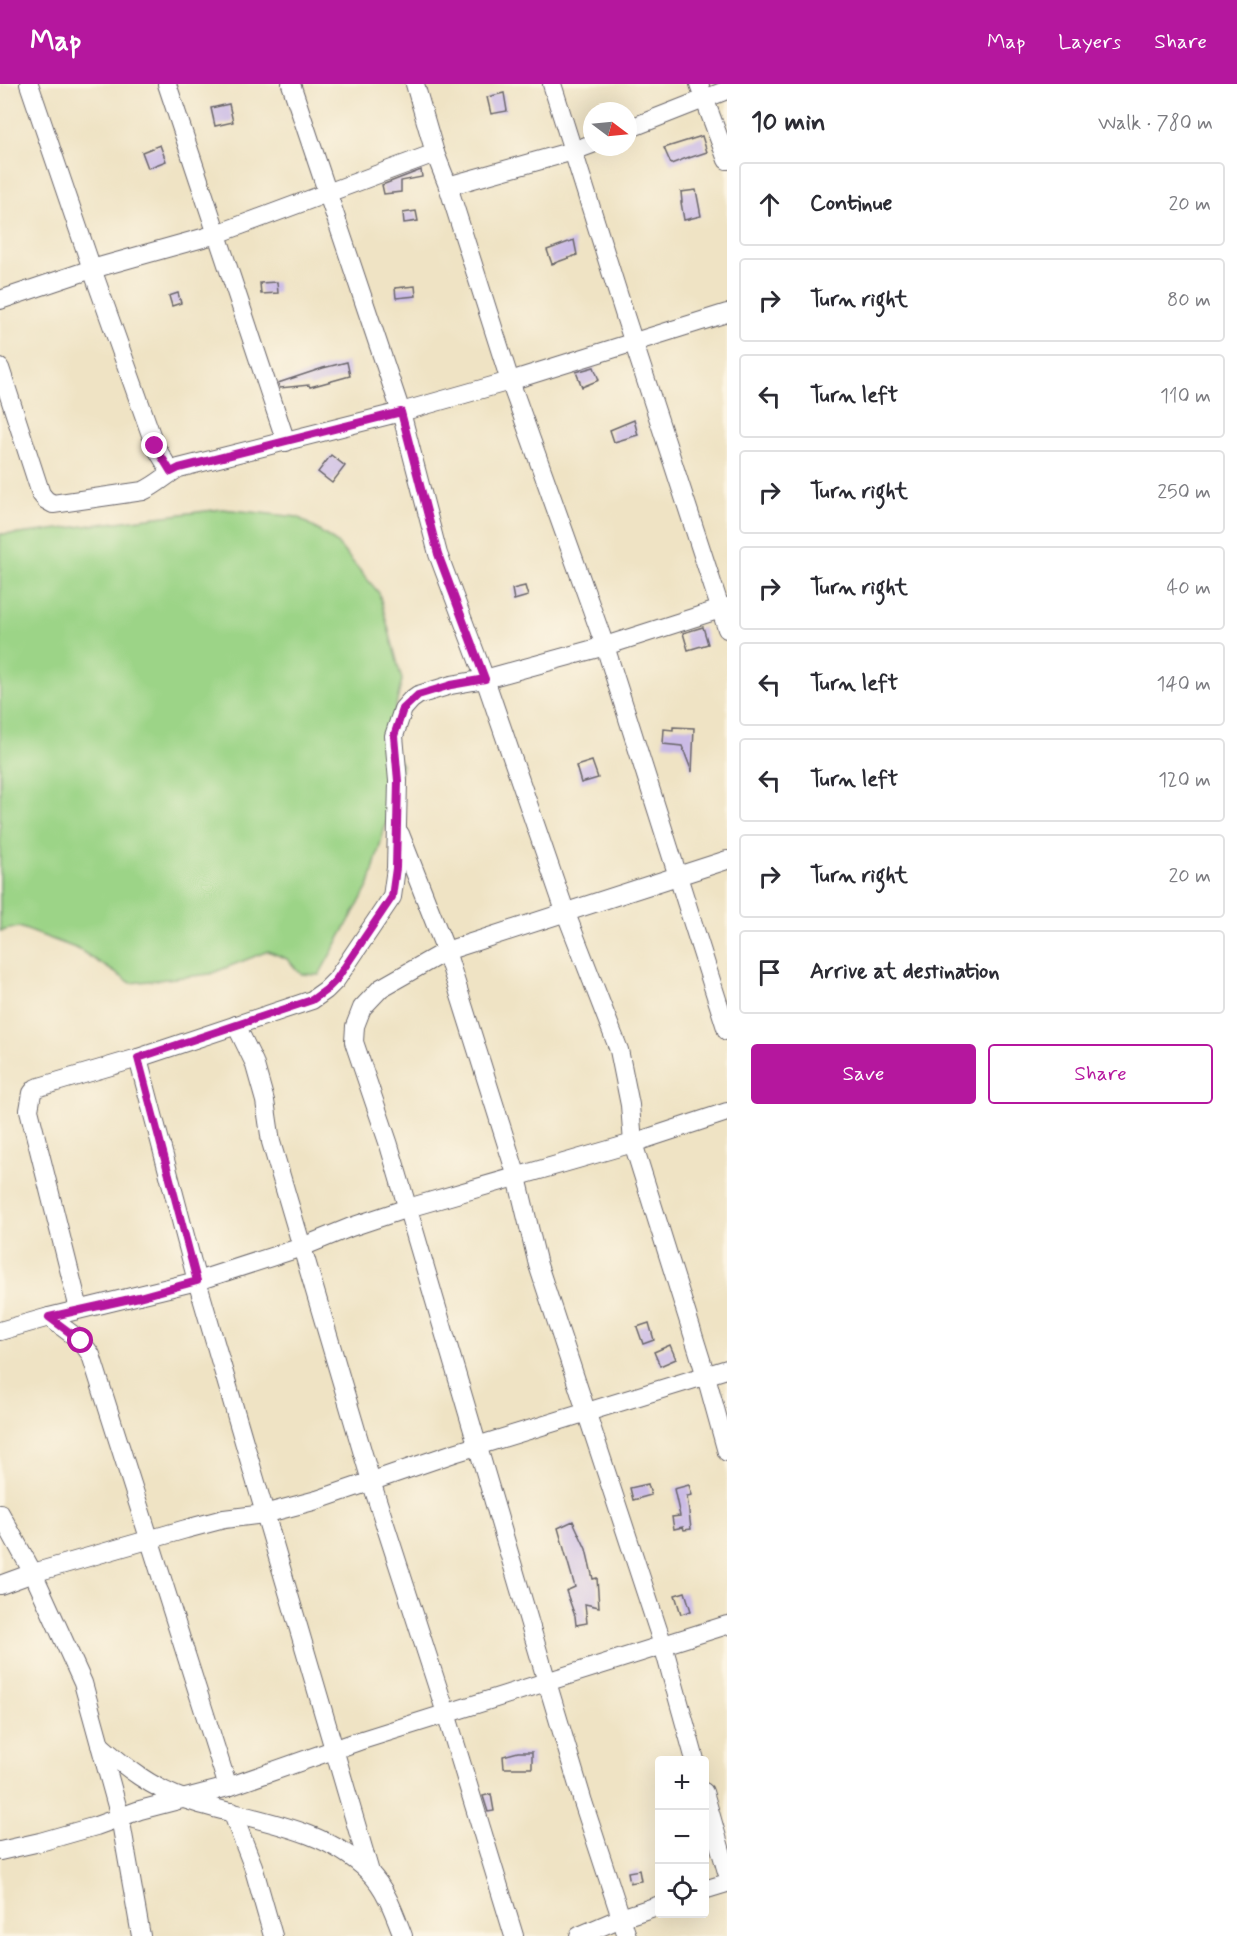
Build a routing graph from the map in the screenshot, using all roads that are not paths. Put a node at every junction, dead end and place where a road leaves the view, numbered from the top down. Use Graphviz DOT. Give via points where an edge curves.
graph roads {
  1 [pos="29,84"];
  2 [pos="167,84"];
  3 [pos="291,84"];
  4 [pos="415,84"];
  5 [pos="552,84"];
  6 [pos="727,90"];
  7 [pos="702,91"];
  8 [pos="637,124"];
  9 [pos="583,147"];
  10 [pos="573,151"];
  11 [pos="435,153"];
  12 [pos="727,160"];
  13 [pos="448,186"];
  14 [pos="327,193"];
  15 [pos="217,234"];
  16 [pos="92,269"];
  17 [pos="0,300"];
  18 [pos="727,313"];
  19 [pos="634,341"];
  20 [pos="0,368"];
  21 [pos="510,381"];
  22 [pos="401,412"];
  23 [pos="286,442"];
  24 [pos="171,472"];
  25 [pos="724,608"];
  26 [pos="727,629"];
  27 [pos="605,646"];
  28 [pos="485,679"];
  29 [pos="396,826"];
  30 [pos="727,860"];
  31 [pos="679,875"];
  32 [pos="565,911"];
  33 [pos="446,951"];
  34 [pos="236,1025"];
  35 [pos="727,1031"];
  36 [pos="138,1058"];
  37 [pos="727,1112"];
  38 [pos="633,1143"];
  39 [pos="517,1177"];
  40 [pos="408,1208"];
  41 [pos="302,1247"];
  42 [pos="197,1281"];
  43 [pos="78,1309"];
  44 [pos="49,1317"];
  45 [pos="0,1331"];
  46 [pos="727,1369"];
  47 [pos="706,1376"];
  48 [pos="586,1413"];
  49 [pos="478,1446"];
  50 [pos="727,1452"];
  51 [pos="371,1481"];
  52 [pos="0,1513"];
  53 [pos="264,1514"];
  54 [pos="150,1540"];
  55 [pos="33,1573"];
  56 [pos="0,1585"];
  57 [pos="727,1625"];
  58 [pos="663,1645"];
  59 [pos="547,1682"];
  60 [pos="446,1713"];
  61 [pos="100,1745"];
  62 [pos="335,1749"];
  63 [pos="695,1756"];
  64 [pos="228,1787"];
  65 [pos="183,1799"];
  66 [pos="709,1807"];
  67 [pos="232,1812"];
  68 [pos="120,1817"];
  69 [pos="2,1846"];
  70 [pos="370,1872"];
  71 [pos="727,1872"];
  72 [pos="727,1883"];
  73 [pos="709,1889"];
  74 [pos="655,1907"];
  75 [pos="621,1918"];
  76 [pos="141,1936"];
  77 [pos="273,1936"];
  78 [pos="403,1936"];
  79 [pos="514,1936"];
  80 [pos="579,1936"];
  81 [pos="627,1936"];
  1 -- 16 [label="street"];
  2 -- 15 [label="street"];
  3 -- 14 [label="street"];
  4 -- 11 [label="street"];
  5 -- 10 [label="street"];
  6 -- 7 [label="street"];
  7 -- 8 [label="street"];
  7 -- 12 [label="street"];
  9 -- 10 [label="street"];
  10 -- 13 [label="street"];
  10 -- 19 [label="street"];
  11 -- 13 [label="street"];
  11 -- 14 [label="street"];
  13 -- 21 [label="street"];
  14 -- 15 [label="street"];
  14 -- 22 [label="street"];
  15 -- 16 [label="street"];
  15 -- 23 [label="street"];
  16 -- 17 [label="street"];
  16 -- 24 [label="street" via="155,446"];
  18 -- 19 [label="street"];
  19 -- 21 [label="street"];
  19 -- 25 [label="street"];
  20 -- 24 [label="street" via="46,500 53,504 143,491 156,486"];
  21 -- 22 [label="street"];
  21 -- 27 [label="street"];
  22 -- 23 [label="street"];
  22 -- 28 [label="street" via="438,554"];
  23 -- 24 [label="street"];
  25 -- 26 [label="street"];
  25 -- 27 [label="street"];
  27 -- 28 [label="street"];
  27 -- 31 [label="street"];
  28 -- 29 [label="street" via="418,695 403,709 394,736"];
  28 -- 32 [label="street"];
  29 -- 33 [label="street"];
  29 -- 34 [label="street" via="392,897 336,980 312,1000"];
  30 -- 31 [label="street"];
  31 -- 32 [label="street"];
  31 -- 35 [label="street"];
  32 -- 33 [label="street"];
  32 -- 38 [label="street" via="618,1050 629,1096"];
  33 -- 39 [label="street"];
  33 -- 40 [label="street" via="381,988 362,1008 355,1026 354,1042"];
  34 -- 36 [label="street"];
  34 -- 41 [label="street" via="254,1062 271,1142"];
  36 -- 42 [label="street"];
  36 -- 43 [label="street" via="43,1084 32,1093 29,1110"];
  37 -- 38 [label="street"];
  38 -- 39 [label="street"];
  38 -- 47 [label="street"];
  39 -- 40 [label="street"];
  39 -- 48 [label="street" via="536,1256"];
  40 -- 41 [label="street"];
  40 -- 49 [label="street"];
  41 -- 42 [label="street"];
  41 -- 51 [label="street"];
  42 -- 43 [label="street"];
  42 -- 53 [label="street"];
  43 -- 44 [label="street"];
  44 -- 45 [label="street"];
  44 -- 54 [label="street" via="81,1341 91,1355"];
  46 -- 47 [label="street"];
  47 -- 48 [label="street"];
  47 -- 50 [label="street"];
  48 -- 49 [label="street"];
  48 -- 58 [label="street"];
  49 -- 51 [label="street"];
  49 -- 59 [label="street"];
  51 -- 53 [label="street"];
  51 -- 60 [label="street"];
  52 -- 55 [label="street"];
  53 -- 54 [label="street" via="224,1520"];
  53 -- 62 [label="street"];
  54 -- 55 [label="street"];
  54 -- 64 [label="street"];
  55 -- 56 [label="street"];
  55 -- 61 [label="street" via="77,1667"];
  57 -- 58 [label="street"];
  58 -- 59 [label="street"];
  58 -- 63 [label="street"];
  59 -- 60 [label="street"];
  59 -- 75 [label="street"];
  60 -- 62 [label="street"];
  60 -- 79 [label="street"];
  61 -- 65 [label="street" via="141,1777"];
  61 -- 68 [label="street"];
  62 -- 64 [label="street"];
  62 -- 70 [label="street"];
  64 -- 65 [label="street"];
  65 -- 67 [label="street"];
  65 -- 68 [label="street"];
  66 -- 71 [label="street"];
  67 -- 70 [label="street" via="309,1835"];
  67 -- 77 [label="street"];
  68 -- 69 [label="street" via="62,1835"];
  68 -- 76 [label="street"];
  70 -- 78 [label="street" via="395,1913"];
  72 -- 73 [label="street"];
  74 -- 75 [label="street"];
  75 -- 80 [label="street"];
  75 -- 81 [label="street"];
}
